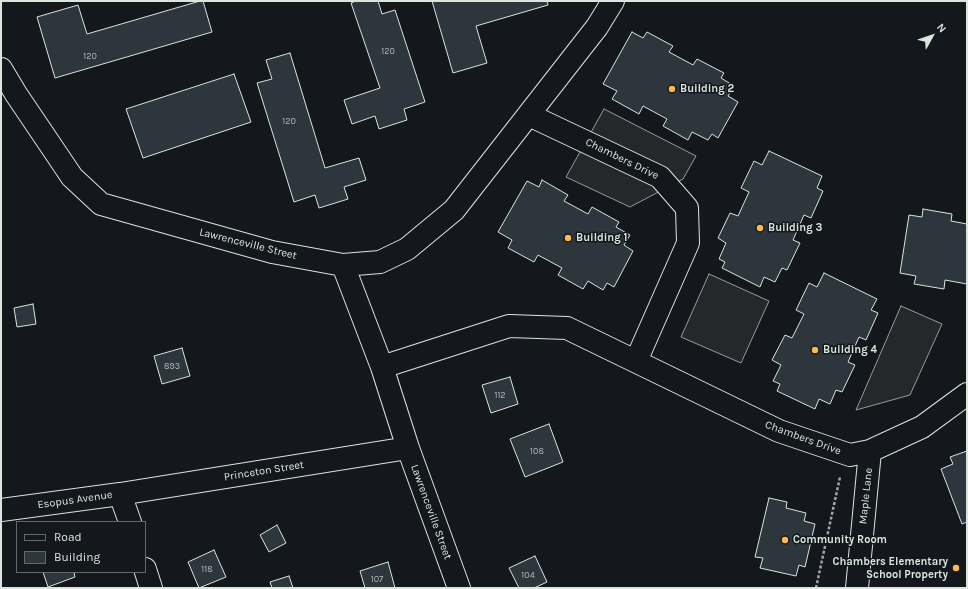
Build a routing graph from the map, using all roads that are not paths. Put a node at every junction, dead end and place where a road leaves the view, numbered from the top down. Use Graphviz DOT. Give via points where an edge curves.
graph roads {
  1 [pos="613,1"];
  2 [pos="1,69"];
  3 [pos="529,114"];
  4 [pos="343,265"];
  5 [pos="636,361"];
  6 [pos="382,366"];
  7 [pos="967,394"];
  8 [pos="408,448"];
  9 [pos="870,451"];
  10 [pos="120,494"];
  11 [pos="1,510"];
  12 [pos="130,521"];
  13 [pos="146,572"];
  14 [pos="151,588"];
  15 [pos="459,588"];
  16 [pos="857,588"];
  1 -- 3 [label="street" via="597,27"];
  2 -- 4 [label="street, Lawrenceville Street" via="72,178 101,204 272,252"];
  3 -- 4 [label="street" via="454,210 407,249 380,262"];
  3 -- 5 [label="street, Chambers Drive" via="660,176 687,208 688,243"];
  4 -- 6 [label="street, Lawrenceville Street"];
  5 -- 6 [label="street, Chambers Drive" via="567,328 509,326"];
  5 -- 9 [label="street, Chambers Drive" via="779,431 850,455"];
  6 -- 8 [label="street, Lawrenceville Street"];
  7 -- 9 [label="street, Chambers Drive" via="922,427"];
  8 -- 10 [label="street, Princeton Street"];
  8 -- 15 [label="street, Lawrenceville Street"];
  9 -- 16 [label="street, Maple Lane"];
  10 -- 11 [label="street, Esopus Avenue"];
  10 -- 12 [label="street, Esopus Avenue"];
  13 -- 14 [label="street"];
}
